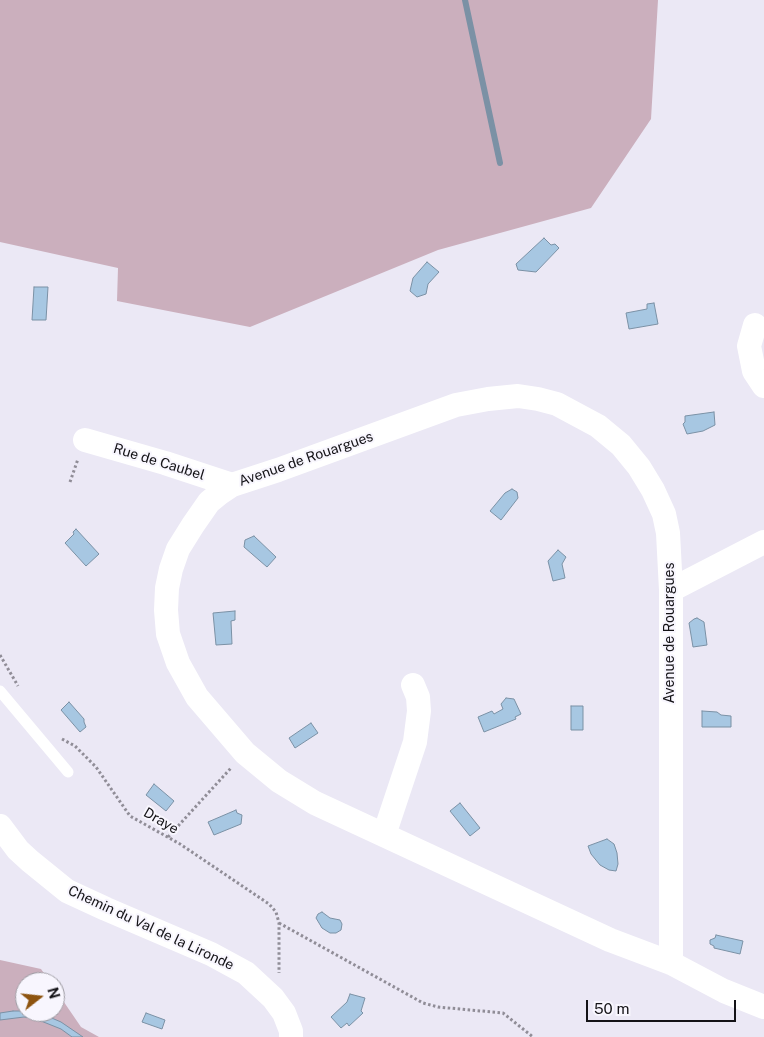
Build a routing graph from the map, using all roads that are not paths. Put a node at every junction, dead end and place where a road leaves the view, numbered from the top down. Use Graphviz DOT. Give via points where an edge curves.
graph roads {
  1 [pos="755,325"];
  2 [pos="764,386"];
  3 [pos="85,440"];
  4 [pos="232,485"];
  5 [pos="764,542"];
  6 [pos="671,590"];
  7 [pos="413,685"];
  8 [pos="0,691"];
  9 [pos="68,772"];
  10 [pos="0,826"];
  11 [pos="384,835"];
  12 [pos="671,963"];
  13 [pos="764,1007"];
  14 [pos="292,1035"];
  1 -- 2 [label="street" via="749,346 754,371"];
  3 -- 4 [label="street, Rue de Caubel"];
  4 -- 6 [label="street, Avenue de Rouargues" via="456,405 503,397 538,399 557,404 598,426 621,445 639,467 664,514"];
  4 -- 11 [label="street, Avenue de Rouargues" via="209,502 178,549 171,569 166,610 168,634 178,664 197,697 245,753 279,781 315,803"];
  5 -- 6 [label="street"];
  6 -- 12 [label="street, Avenue de Rouargues"];
  7 -- 11 [label="street" via="419,711 415,742"];
  8 -- 9 [label="lane"];
  10 -- 14 [label="street, Chemin du Val de la Lironde" via="30,861 67,891 211,954 246,973 279,1006"];
  11 -- 12 [label="street, Avenue de Rouargues" via="610,940"];
  12 -- 13 [label="street, Avenue de Rouargues" via="724,991"];
}
